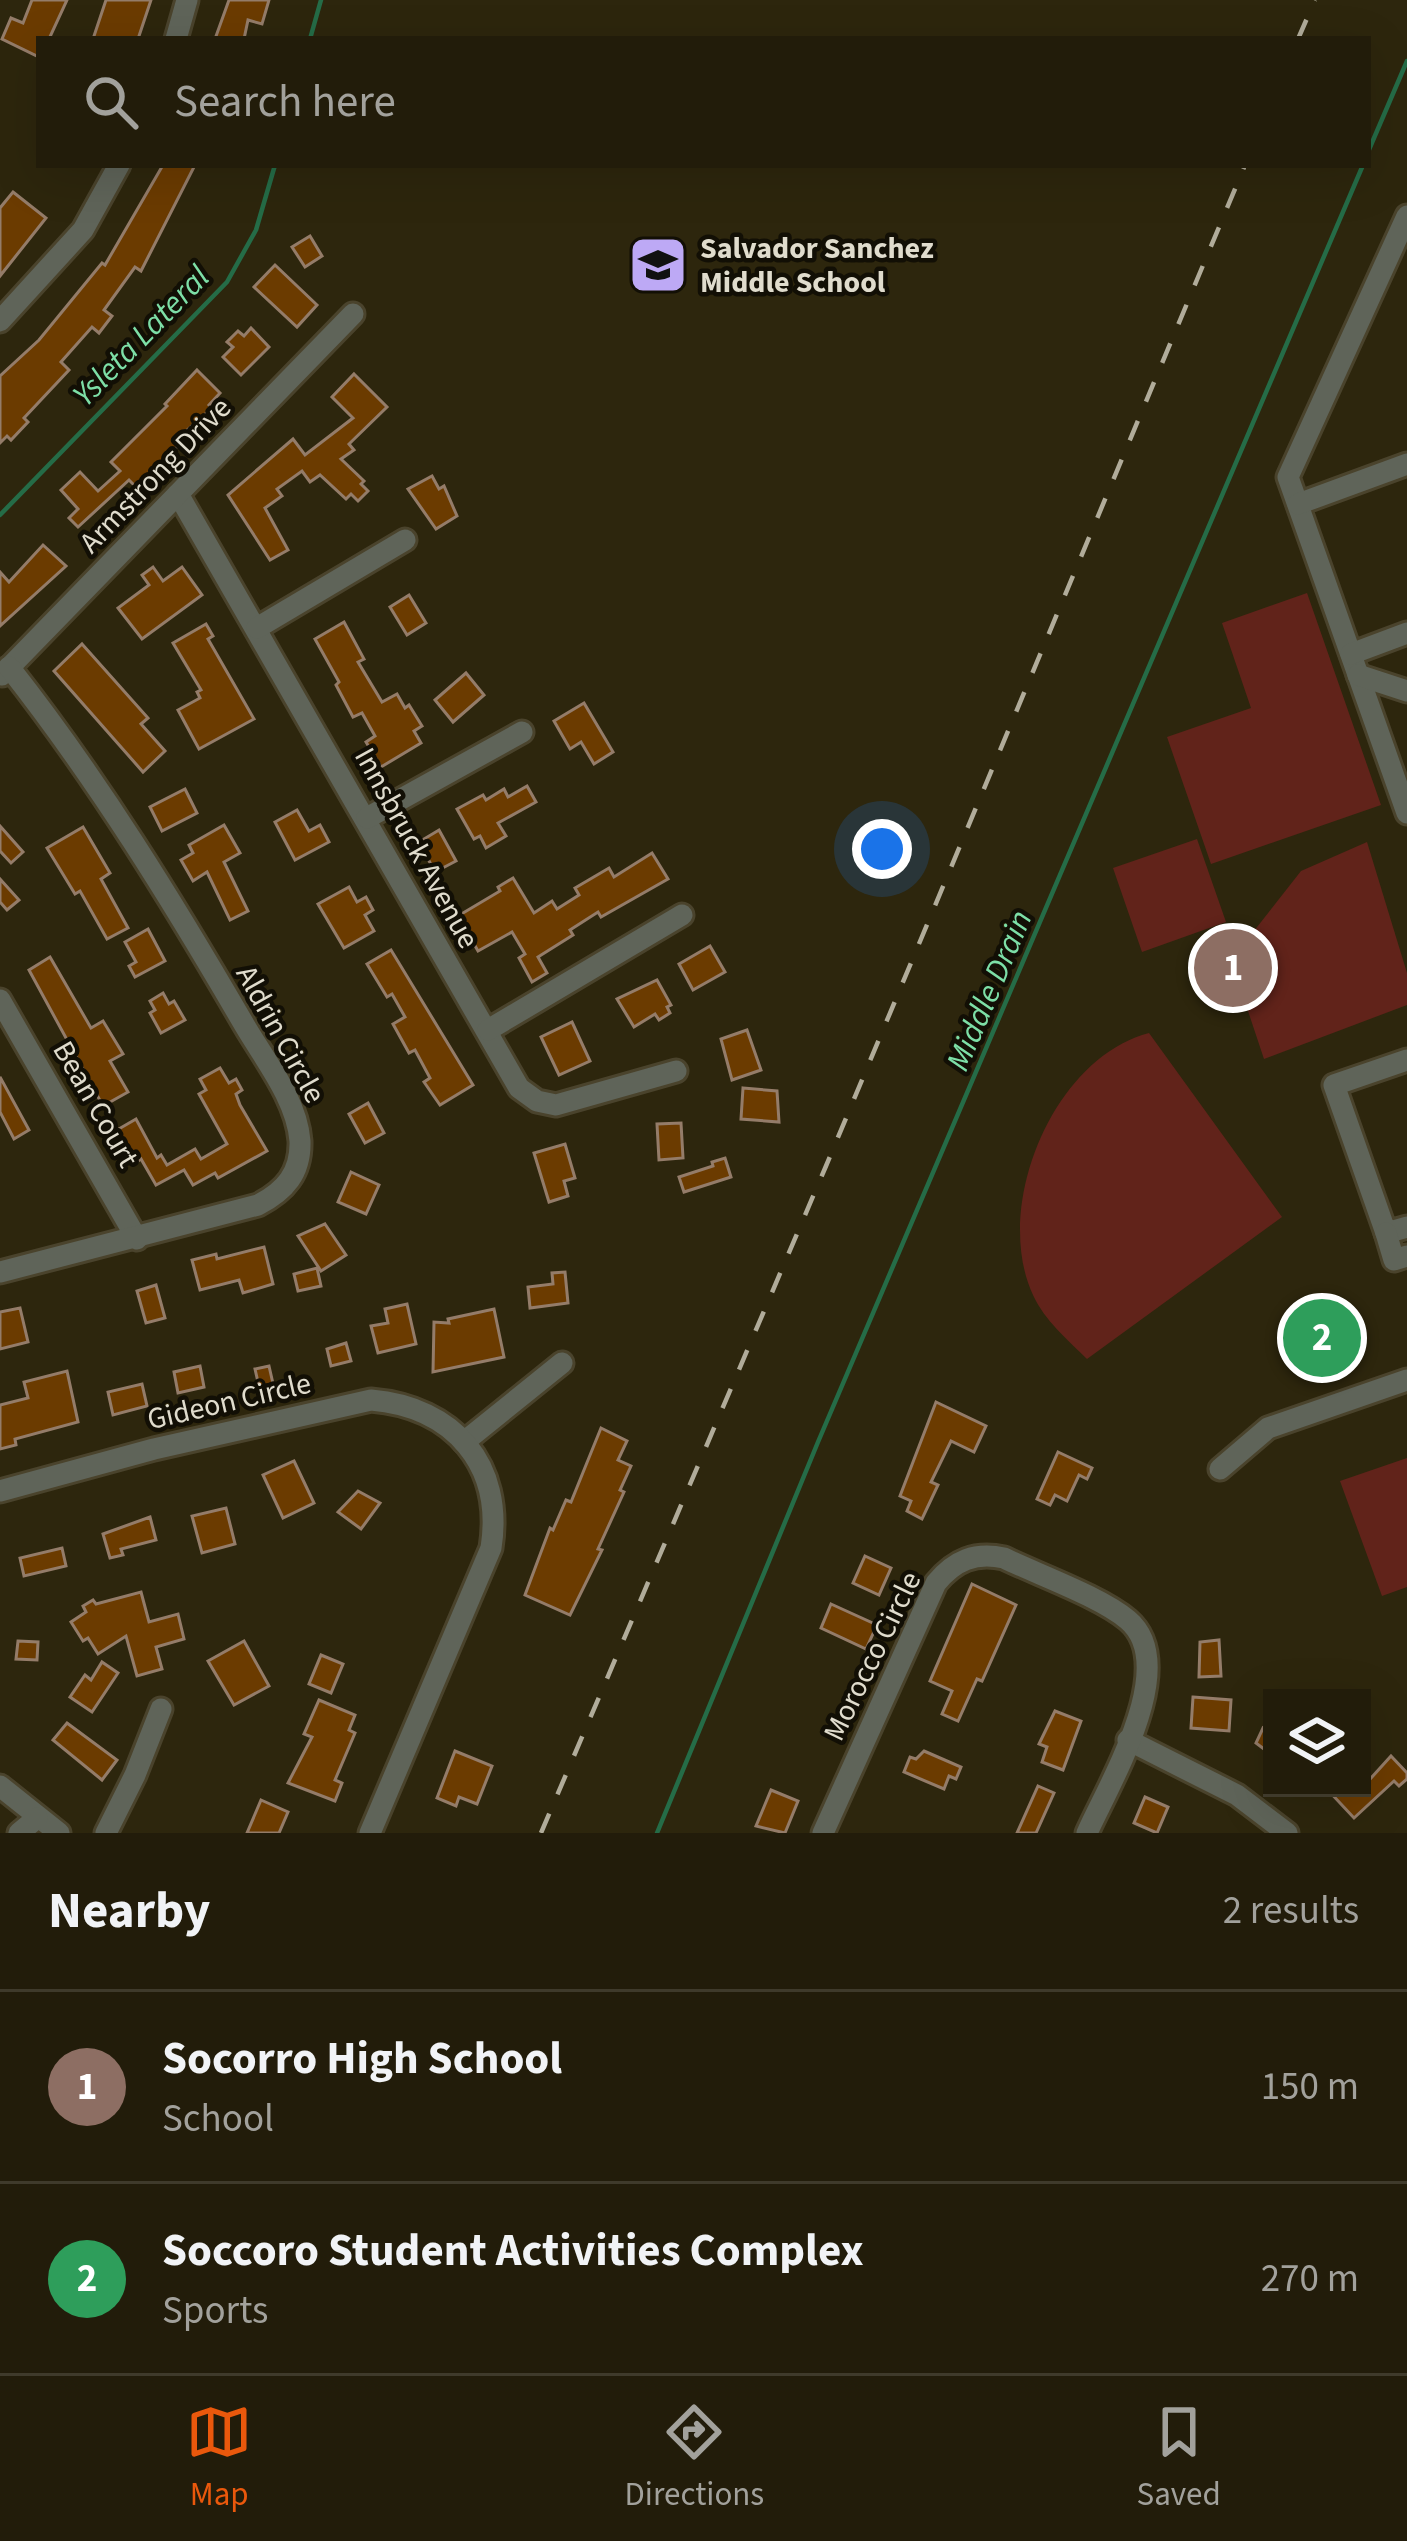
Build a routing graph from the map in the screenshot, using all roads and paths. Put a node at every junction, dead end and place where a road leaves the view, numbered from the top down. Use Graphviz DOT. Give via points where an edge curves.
graph roads {
  1 [pos="187,0"];
  2 [pos="177,36"];
  3 [pos="117,168"];
  4 [pos="1407,215"];
  5 [pos="352,314"];
  6 [pos="0,321"];
  7 [pos="1407,464"];
  8 [pos="178,494"];
  9 [pos="1298,505"];
  10 [pos="405,540"];
  11 [pos="257,628"];
  12 [pos="1407,633"];
  13 [pos="1354,664"];
  14 [pos="5,672"];
  15 [pos="1407,691"];
  16 [pos="522,732"];
  17 [pos="1407,813"];
  18 [pos="367,818"];
  19 [pos="682,914"];
  20 [pos="0,1000"];
  21 [pos="488,1030"];
  22 [pos="1407,1060"];
  23 [pos="676,1071"];
  24 [pos="1396,1230"];
  25 [pos="136,1239"];
  26 [pos="1407,1256"];
  27 [pos="0,1272"];
  28 [pos="562,1363"];
  29 [pos="1407,1380"];
  30 [pos="464,1442"];
  31 [pos="1220,1469"];
  32 [pos="0,1492"];
  33 [pos="161,1709"];
  34 [pos="1128,1740"];
  35 [pos="0,1786"];
  36 [pos="37,1817"];
  37 [pos="19,1833"];
  38 [pos="59,1833"];
  39 [pos="106,1833"];
  40 [pos="370,1833"];
  41 [pos="823,1833"];
  42 [pos="1087,1833"];
  43 [pos="1286,1833"];
  1 -- 2 [label="street"];
  3 -- 6 [label="street" via="83,230"];
  4 -- 9 [label="street" via="1288,477"];
  5 -- 8 [label="street, Armstrong Drive"];
  7 -- 9 [label="street"];
  8 -- 11 [label="street, Innsbruck Avenue"];
  8 -- 14 [label="street, Armstrong Drive"];
  9 -- 13 [label="street"];
  10 -- 11 [label="street"];
  11 -- 18 [label="street, Innsbruck Avenue"];
  12 -- 13 [label="street"];
  13 -- 15 [label="street"];
  13 -- 17 [label="street"];
  14 -- 25 [label="street, Aldrin Circle" via="103,792 297,1125 297,1169 272,1198"];
  16 -- 18 [label="street"];
  18 -- 21 [label="street, Innsbruck Avenue"];
  19 -- 21 [label="street"];
  20 -- 25 [label="street, Bean Court"];
  21 -- 23 [label="street, Innsbruck Avenue" via="519,1088 545,1104"];
  22 -- 24 [label="street" via="1334,1085"];
  24 -- 26 [label="street" via="1394,1260"];
  25 -- 27 [label="street, Aldrin Circle"];
  28 -- 30 [label="street"];
  29 -- 31 [label="street" via="1268,1428"];
  30 -- 32 [label="street, Gideon Circle" via="429,1414 371,1400"];
  30 -- 40 [label="street, Gideon Circle" via="491,1488 491,1548"];
  33 -- 39 [label="street"];
  34 -- 41 [label="street, Morocco Circle" via="1149,1678 1142,1635 1123,1616 1004,1558 961,1560 937,1583"];
  34 -- 42 [label="street, Morocco Circle"];
  34 -- 43 [label="street" via="1237,1795"];
  35 -- 36 [label="street"];
  36 -- 37 [label="street"];
  36 -- 38 [label="street"];
}
